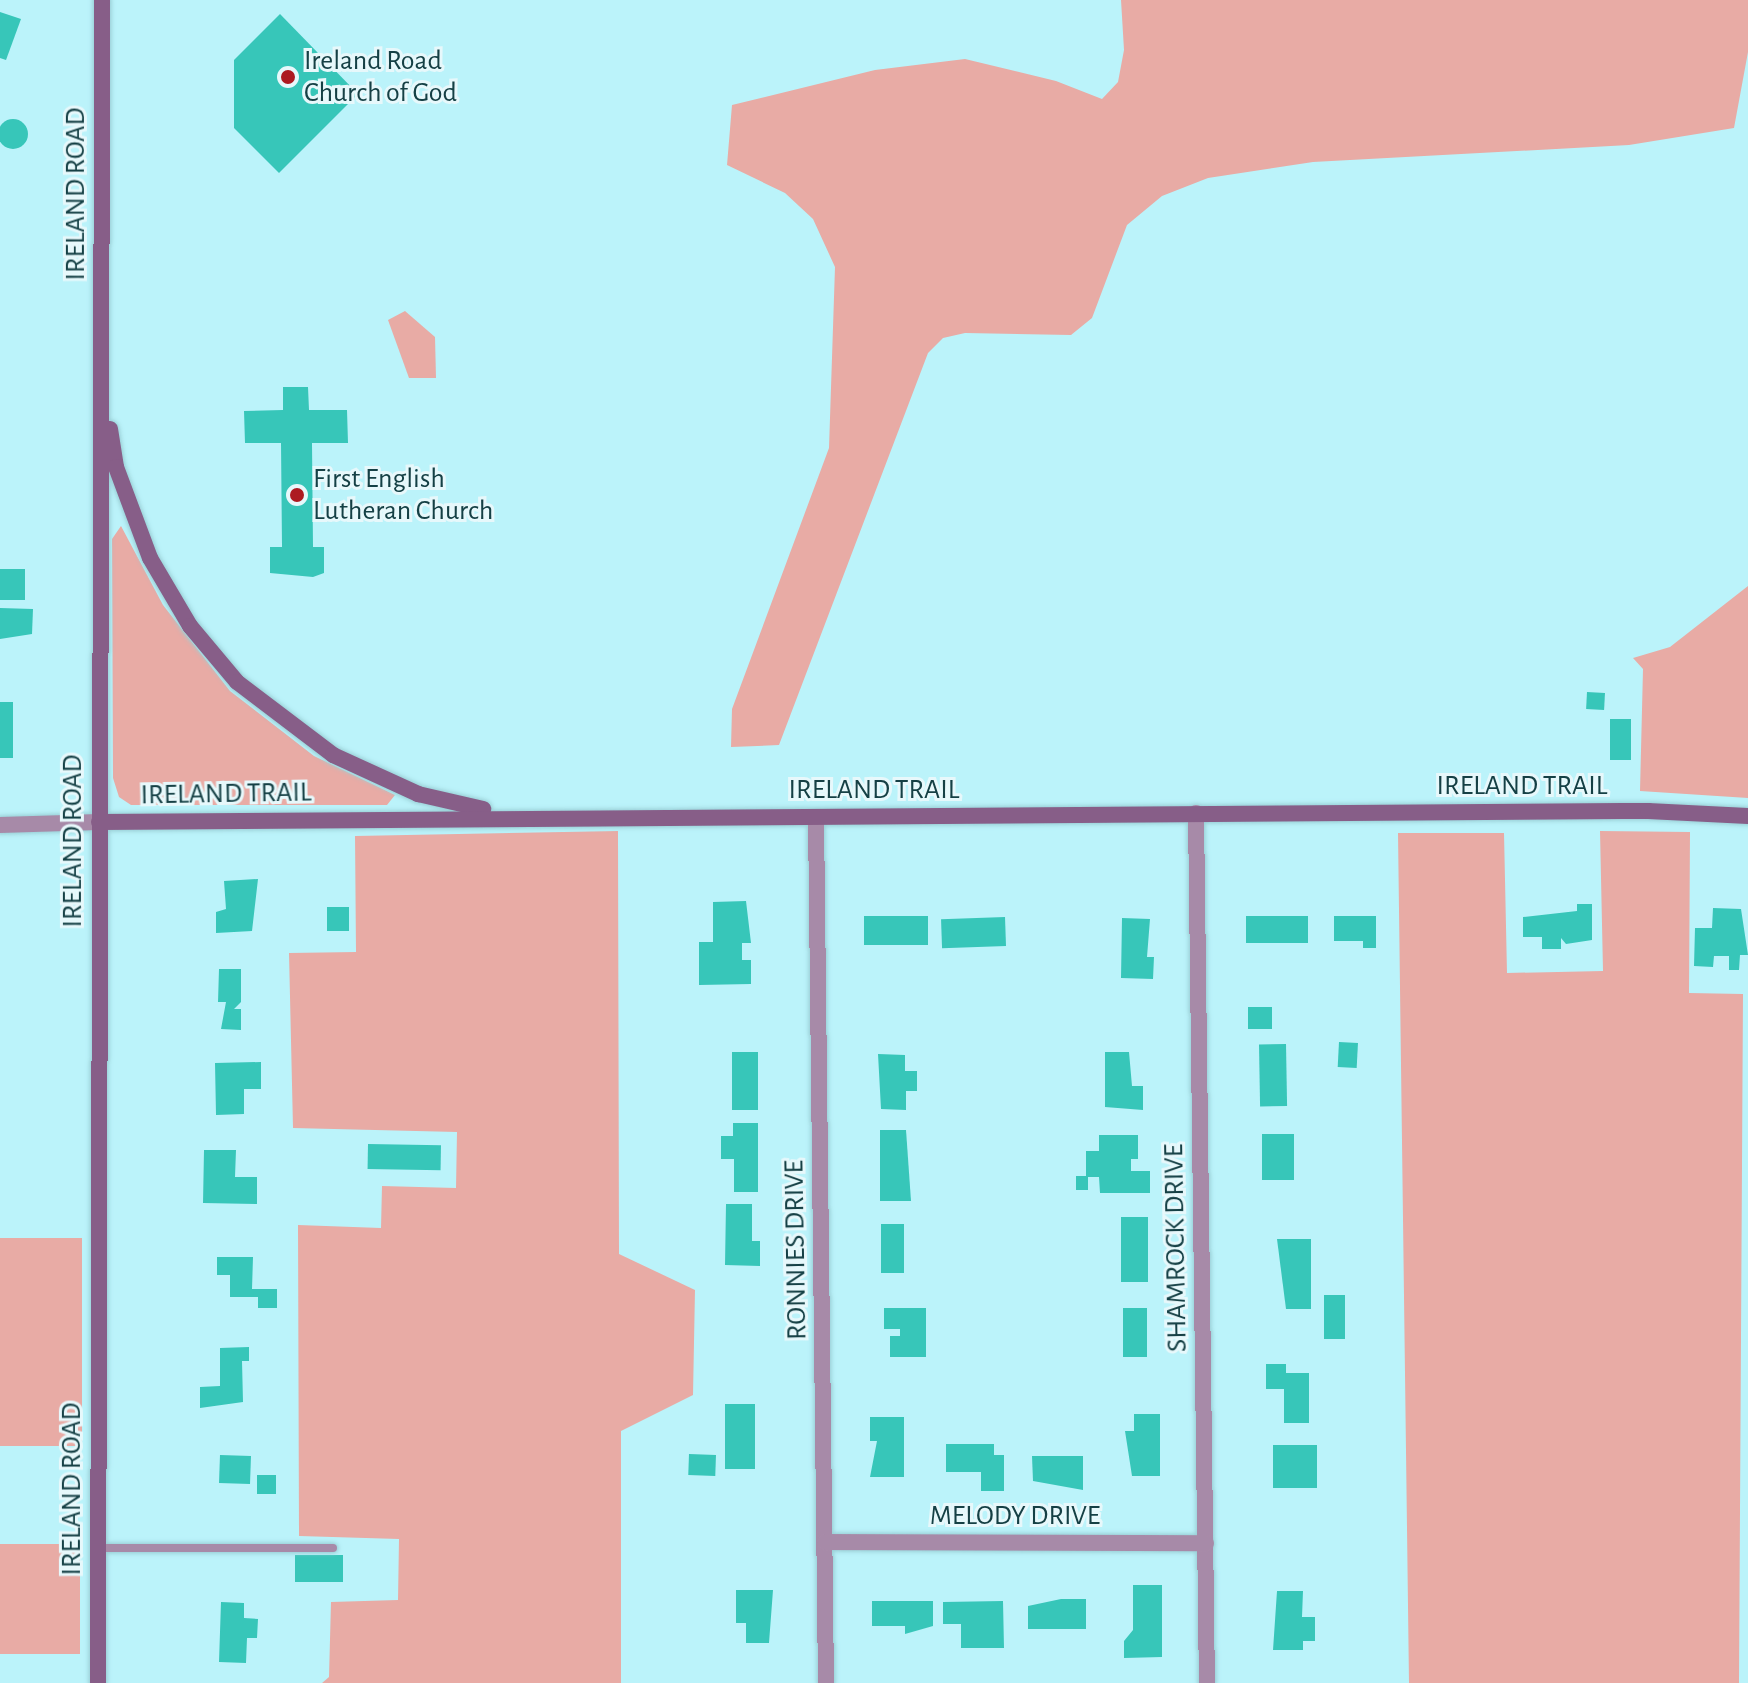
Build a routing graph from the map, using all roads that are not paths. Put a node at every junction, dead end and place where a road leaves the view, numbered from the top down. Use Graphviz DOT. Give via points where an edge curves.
graph roads {
  1 [pos="102,0"];
  2 [pos="103,386"];
  3 [pos="1196,813"];
  4 [pos="524,816"];
  5 [pos="1748,816"];
  6 [pos="816,817"];
  7 [pos="99,822"];
  8 [pos="0,825"];
  9 [pos="825,1542"];
  10 [pos="1206,1543"];
  11 [pos="98,1548"];
  12 [pos="333,1548"];
  13 [pos="98,1683"];
  14 [pos="826,1683"];
  15 [pos="1207,1683"];
  1 -- 2 [label="main road, IRELAND ROAD"];
  2 -- 4 [label="main road" via="116,467 150,558 190,626 237,682 298,733 377,777 461,805"];
  2 -- 7 [label="main road, IRELAND ROAD"];
  3 -- 5 [label="main road, IRELAND TRAIL"];
  3 -- 6 [label="main road, IRELAND TRAIL"];
  3 -- 10 [label="street, SHAMROCK DRIVE"];
  4 -- 6 [label="main road, IRELAND TRAIL"];
  4 -- 7 [label="main road, IRELAND TRAIL"];
  6 -- 9 [label="street, RONNIES DRIVE"];
  7 -- 8 [label="street, IRELAND TRAIL"];
  7 -- 11 [label="main road, IRELAND ROAD"];
  9 -- 10 [label="street, MELODY DRIVE"];
  9 -- 14 [label="street, RONNIES DRIVE"];
  10 -- 15 [label="street, SHAMROCK DRIVE"];
  11 -- 12 [label="lane"];
  11 -- 13 [label="main road, IRELAND ROAD"];
}
